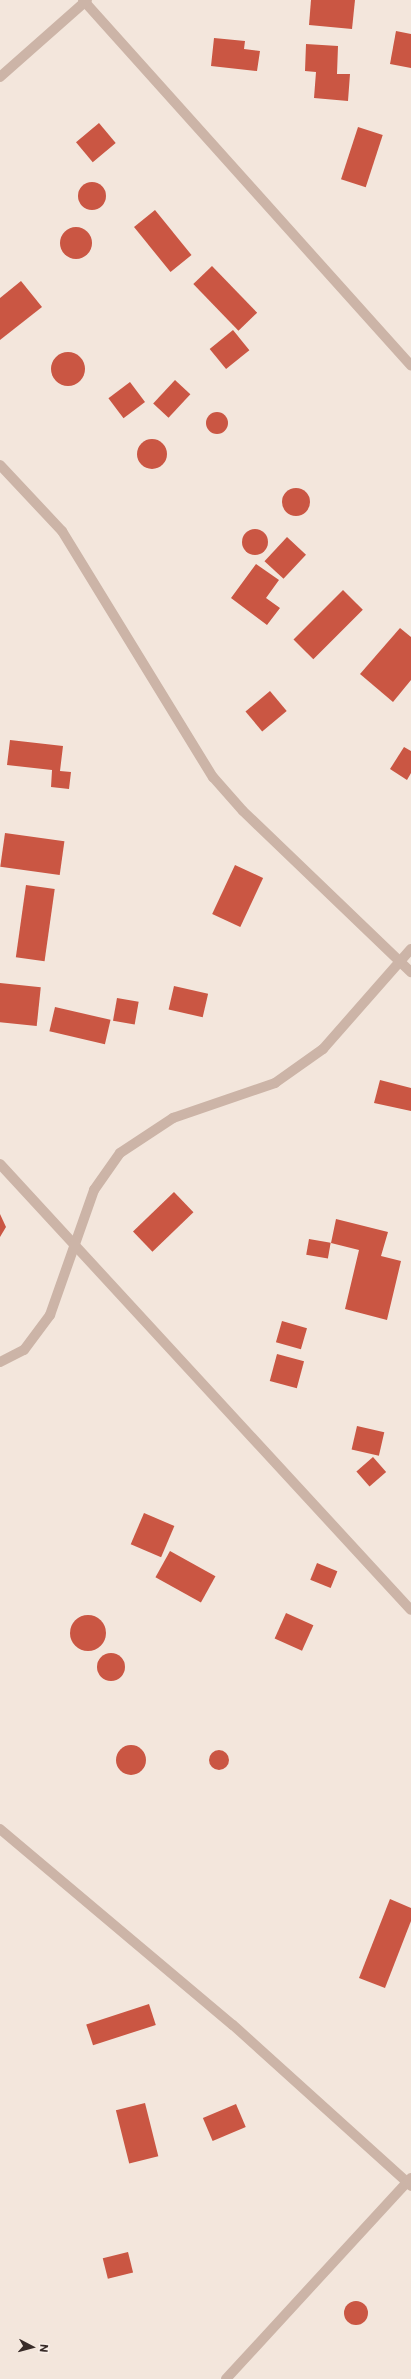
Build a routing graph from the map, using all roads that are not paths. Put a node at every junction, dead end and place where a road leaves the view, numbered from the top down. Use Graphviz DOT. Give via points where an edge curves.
graph roads {
  1 [pos="85,1"];
  2 [pos="0,77"];
  3 [pos="411,366"];
  4 [pos="0,465"];
  5 [pos="411,949"];
  6 [pos="400,960"];
  7 [pos="411,972"];
  8 [pos="0,1164"];
  9 [pos="73,1242"];
  10 [pos="0,1362"];
  11 [pos="411,1610"];
  12 [pos="0,1829"];
  13 [pos="410,2182"];
  14 [pos="226,2379"];
  1 -- 2 [label="street"];
  1 -- 3 [label="street"];
  4 -- 6 [label="street" via="62,531 213,777 243,811"];
  5 -- 6 [label="street"];
  6 -- 7 [label="street"];
  6 -- 9 [label="street" via="368,1002 323,1049 275,1083 172,1118 120,1153 94,1190"];
  8 -- 9 [label="street"];
  9 -- 10 [label="street" via="50,1315 24,1350"];
  9 -- 11 [label="street"];
  12 -- 13 [label="street" via="233,2025"];
  13 -- 14 [label="street"];
}
